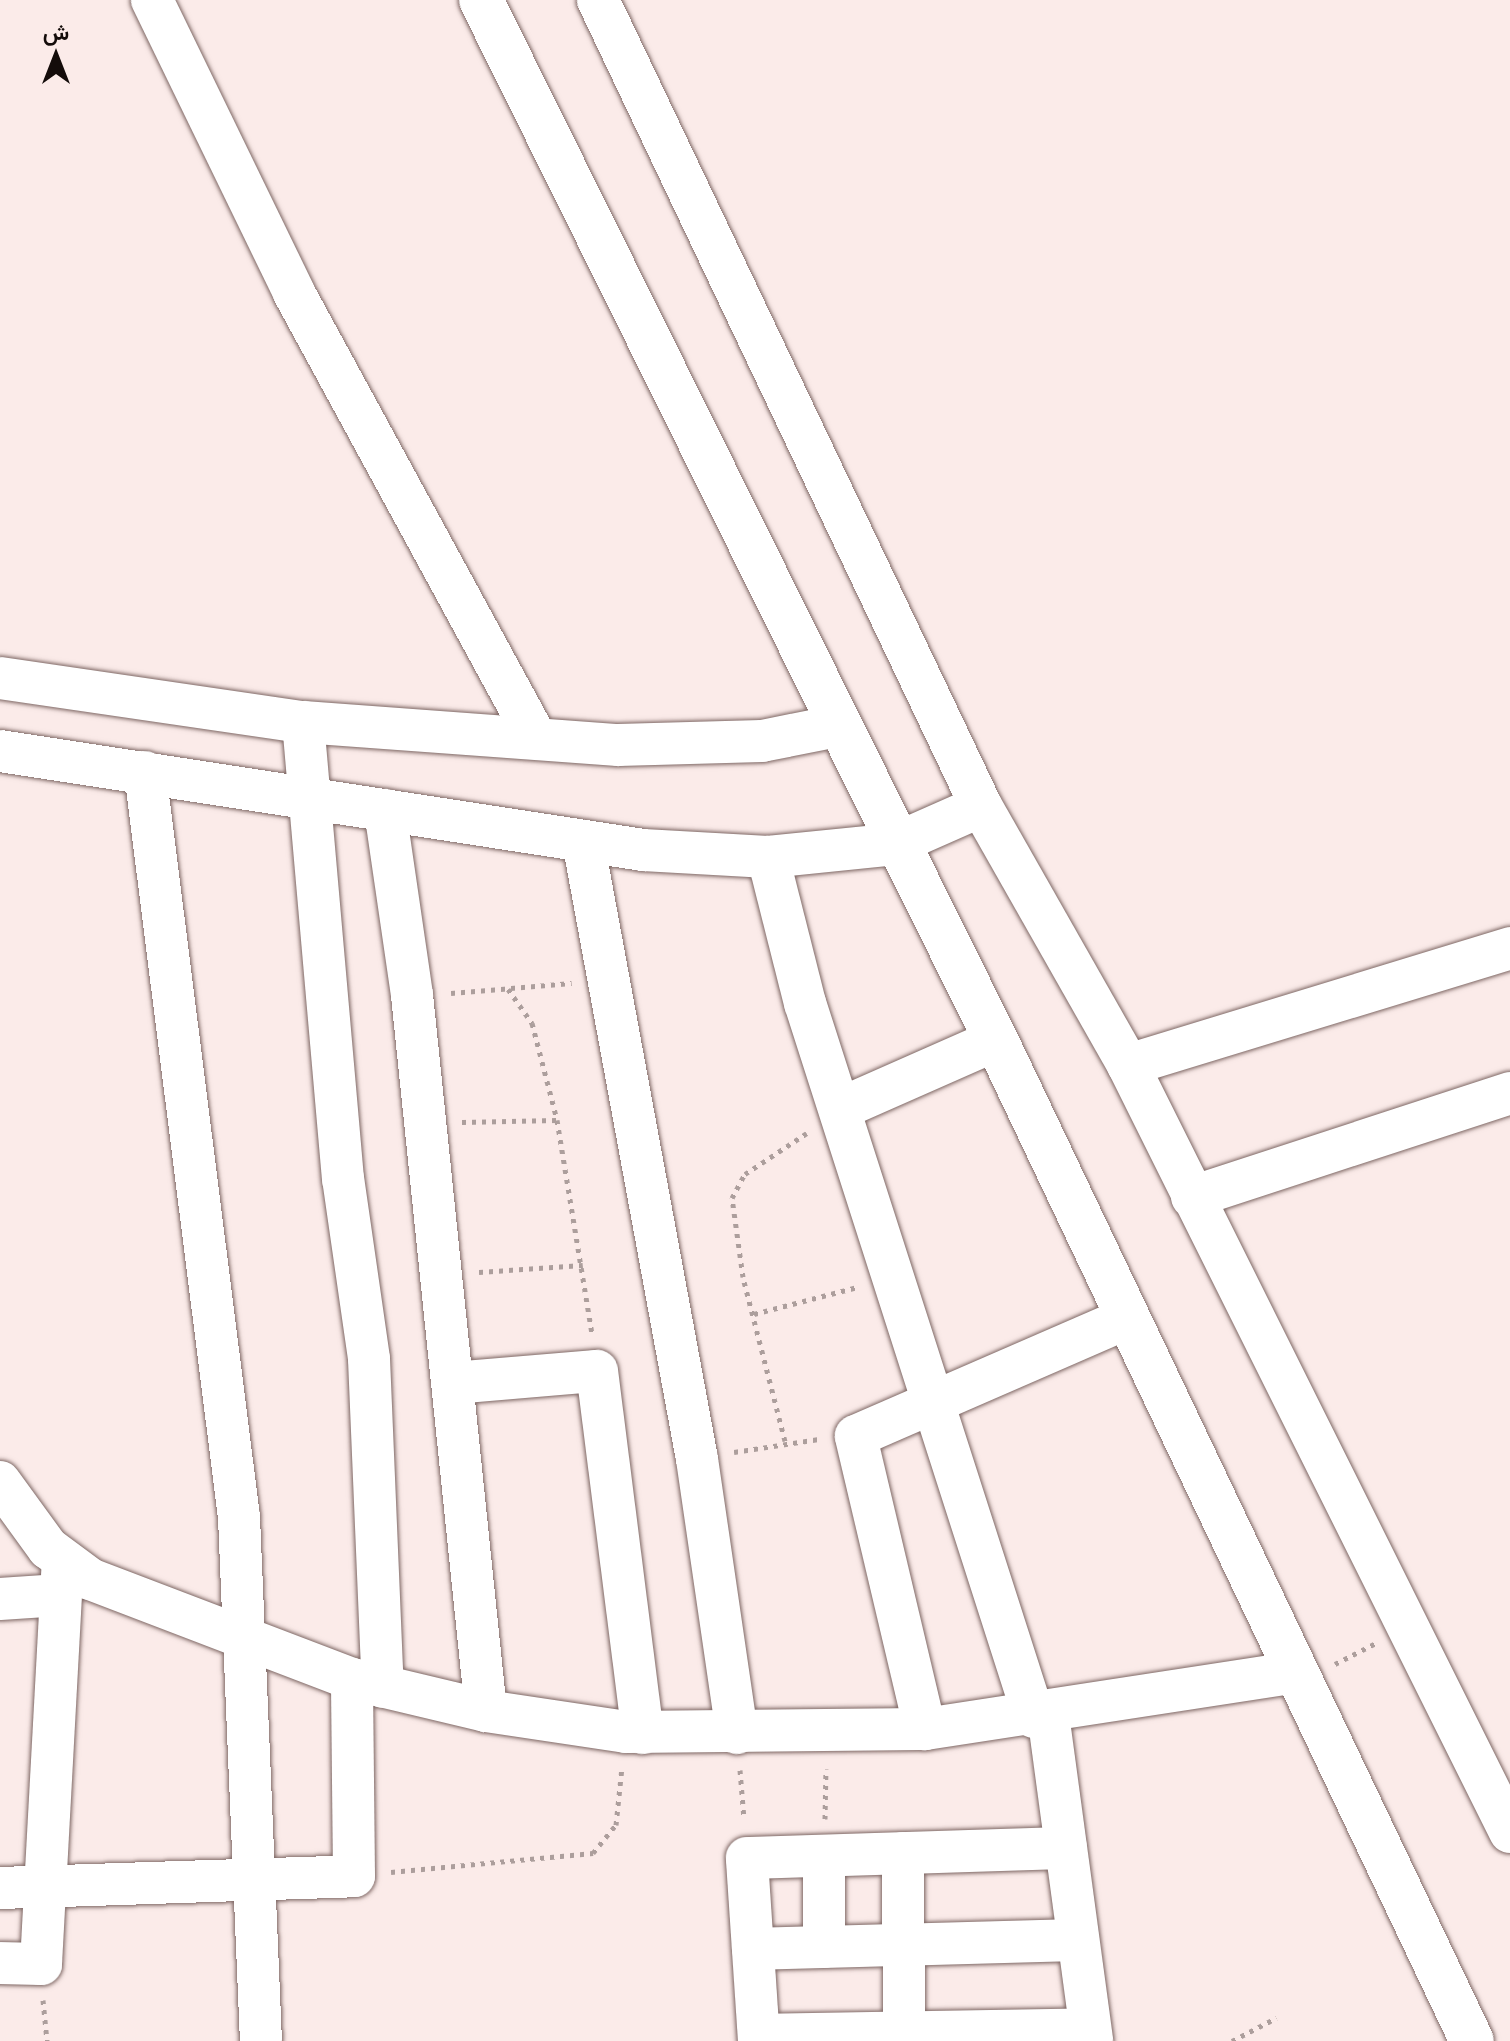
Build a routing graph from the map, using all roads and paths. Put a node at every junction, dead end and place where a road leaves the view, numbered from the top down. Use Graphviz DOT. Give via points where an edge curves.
graph roads {
  1 [pos="152,0"];
  2 [pos="481,0"];
  3 [pos="598,0"];
  4 [pos="0,678"];
  5 [pos="303,722"];
  6 [pos="837,726"];
  7 [pos="536,738"];
  8 [pos="0,751"];
  9 [pos="145,772"];
  10 [pos="313,799"];
  11 [pos="385,810"];
  12 [pos="969,811"];
  13 [pos="906,839"];
  14 [pos="583,841"];
  15 [pos="768,857"];
  16 [pos="1510,948"];
  17 [pos="609,980"];
  18 [pos="508,989"];
  19 [pos="412,995"];
  20 [pos="996,1040"];
  21 [pos="1128,1065"];
  22 [pos="1510,1093"];
  23 [pos="844,1107"];
  24 [pos="557,1120"];
  25 [pos="424,1122"];
  26 [pos="1192,1197"];
  27 [pos="583,1265"];
  28 [pos="443,1275"];
  29 [pos="892,1277"];
  30 [pos="754,1314"];
  31 [pos="1125,1319"];
  32 [pos="597,1371"];
  33 [pos="453,1383"];
  34 [pos="931,1401"];
  35 [pos="697,1459"];
  36 [pos="0,1482"];
  37 [pos="62,1579"];
  38 [pos="0,1599"];
  39 [pos="248,1634"];
  40 [pos="1381,1641"];
  41 [pos="1336,1664"];
  42 [pos="1293,1673"];
  43 [pos="368,1683"];
  44 [pos="486,1711"];
  45 [pos="1041,1716"];
  46 [pos="925,1729"];
  47 [pos="827,1731"];
  48 [pos="635,1732"];
  49 [pos="737,1733"];
  50 [pos="1510,1832"];
  51 [pos="1066,1848"];
  52 [pos="903,1853"];
  53 [pos="824,1856"];
  54 [pos="747,1858"];
  55 [pos="354,1876"];
  56 [pos="256,1881"];
  57 [pos="42,1887"];
  58 [pos="0,1888"];
  59 [pos="1074,1940"];
  60 [pos="903,1945"];
  61 [pos="824,1947"];
  62 [pos="753,1949"];
  63 [pos="0,1963"];
  64 [pos="1276,2018"];
  65 [pos="1090,2035"];
  66 [pos="904,2037"];
  67 [pos="759,2038"];
  68 [pos="261,2041"];
  69 [pos="1232,2041"];
  70 [pos="1472,2041"];
  1 -- 7 [label="street" via="294,293"];
  2 -- 6 [label="street"];
  3 -- 12 [label="street"];
  4 -- 5 [label="street"];
  5 -- 7 [label="street"];
  5 -- 10 [label="street"];
  6 -- 7 [label="street" via="692,746"];
  6 -- 13 [label="street"];
  8 -- 9 [label="street"];
  9 -- 10 [label="street"];
  9 -- 39 [label="street"];
  10 -- 11 [label="street"];
  10 -- 43 [label="street" via="343,1178 369,1359"];
  11 -- 14 [label="street"];
  11 -- 19 [label="street"];
  12 -- 13 [label="street"];
  12 -- 21 [label="street"];
  13 -- 15 [label="street"];
  13 -- 20 [label="street"];
  14 -- 15 [label="street"];
  14 -- 17 [label="street"];
  15 -- 23 [label="street" via="805,1003"];
  16 -- 21 [label="street"];
  17 -- 18 [label="path"];
  17 -- 35 [label="street"];
  18 -- 19 [label="path"];
  18 -- 24 [label="path" via="532,1023"];
  19 -- 25 [label="street"];
  20 -- 23 [label="street"];
  20 -- 31 [label="street"];
  21 -- 26 [label="street"];
  22 -- 26 [label="street"];
  23 -- 29 [label="street"];
  23 -- 30 [label="path" via="745,1174 732,1198"];
  24 -- 25 [label="path"];
  24 -- 27 [label="path"];
  25 -- 28 [label="street"];
  26 -- 50 [label="street"];
  27 -- 28 [label="path"];
  27 -- 32 [label="path"];
  28 -- 33 [label="street"];
  29 -- 30 [label="path"];
  29 -- 34 [label="street"];
  30 -- 35 [label="path" via="785,1441"];
  31 -- 34 [label="street"];
  31 -- 42 [label="street"];
  32 -- 33 [label="street"];
  32 -- 48 [label="street"];
  33 -- 44 [label="street"];
  34 -- 45 [label="street"];
  34 -- 46 [label="street" via="856,1436"];
  35 -- 49 [label="street"];
  36 -- 37 [label="street"];
  37 -- 38 [label="street"];
  37 -- 39 [label="street"];
  37 -- 57 [label="street"];
  39 -- 43 [label="street"];
  39 -- 56 [label="street"];
  40 -- 41 [label="path"];
  42 -- 45 [label="street"];
  42 -- 70 [label="street"];
  43 -- 44 [label="street"];
  43 -- 55 [label="street"];
  44 -- 48 [label="street"];
  45 -- 46 [label="street"];
  45 -- 51 [label="street"];
  46 -- 47 [label="street"];
  47 -- 49 [label="street"];
  47 -- 53 [label="path"];
  48 -- 49 [label="street"];
  48 -- 55 [label="path" via="616,1825 593,1853"];
  49 -- 54 [label="path"];
  51 -- 52 [label="street"];
  51 -- 59 [label="street"];
  52 -- 53 [label="street"];
  52 -- 60 [label="street"];
  53 -- 54 [label="street"];
  53 -- 61 [label="street"];
  54 -- 62 [label="street"];
  55 -- 56 [label="street"];
  56 -- 57 [label="street"];
  56 -- 68 [label="street"];
  57 -- 58 [label="street"];
  57 -- 63 [label="street" via="41,1964"];
  59 -- 60 [label="street"];
  59 -- 65 [label="street"];
  60 -- 61 [label="street"];
  60 -- 66 [label="street"];
  61 -- 62 [label="street"];
  62 -- 67 [label="street"];
  64 -- 69 [label="path"];
  65 -- 66 [label="street"];
  66 -- 67 [label="street"];
}
